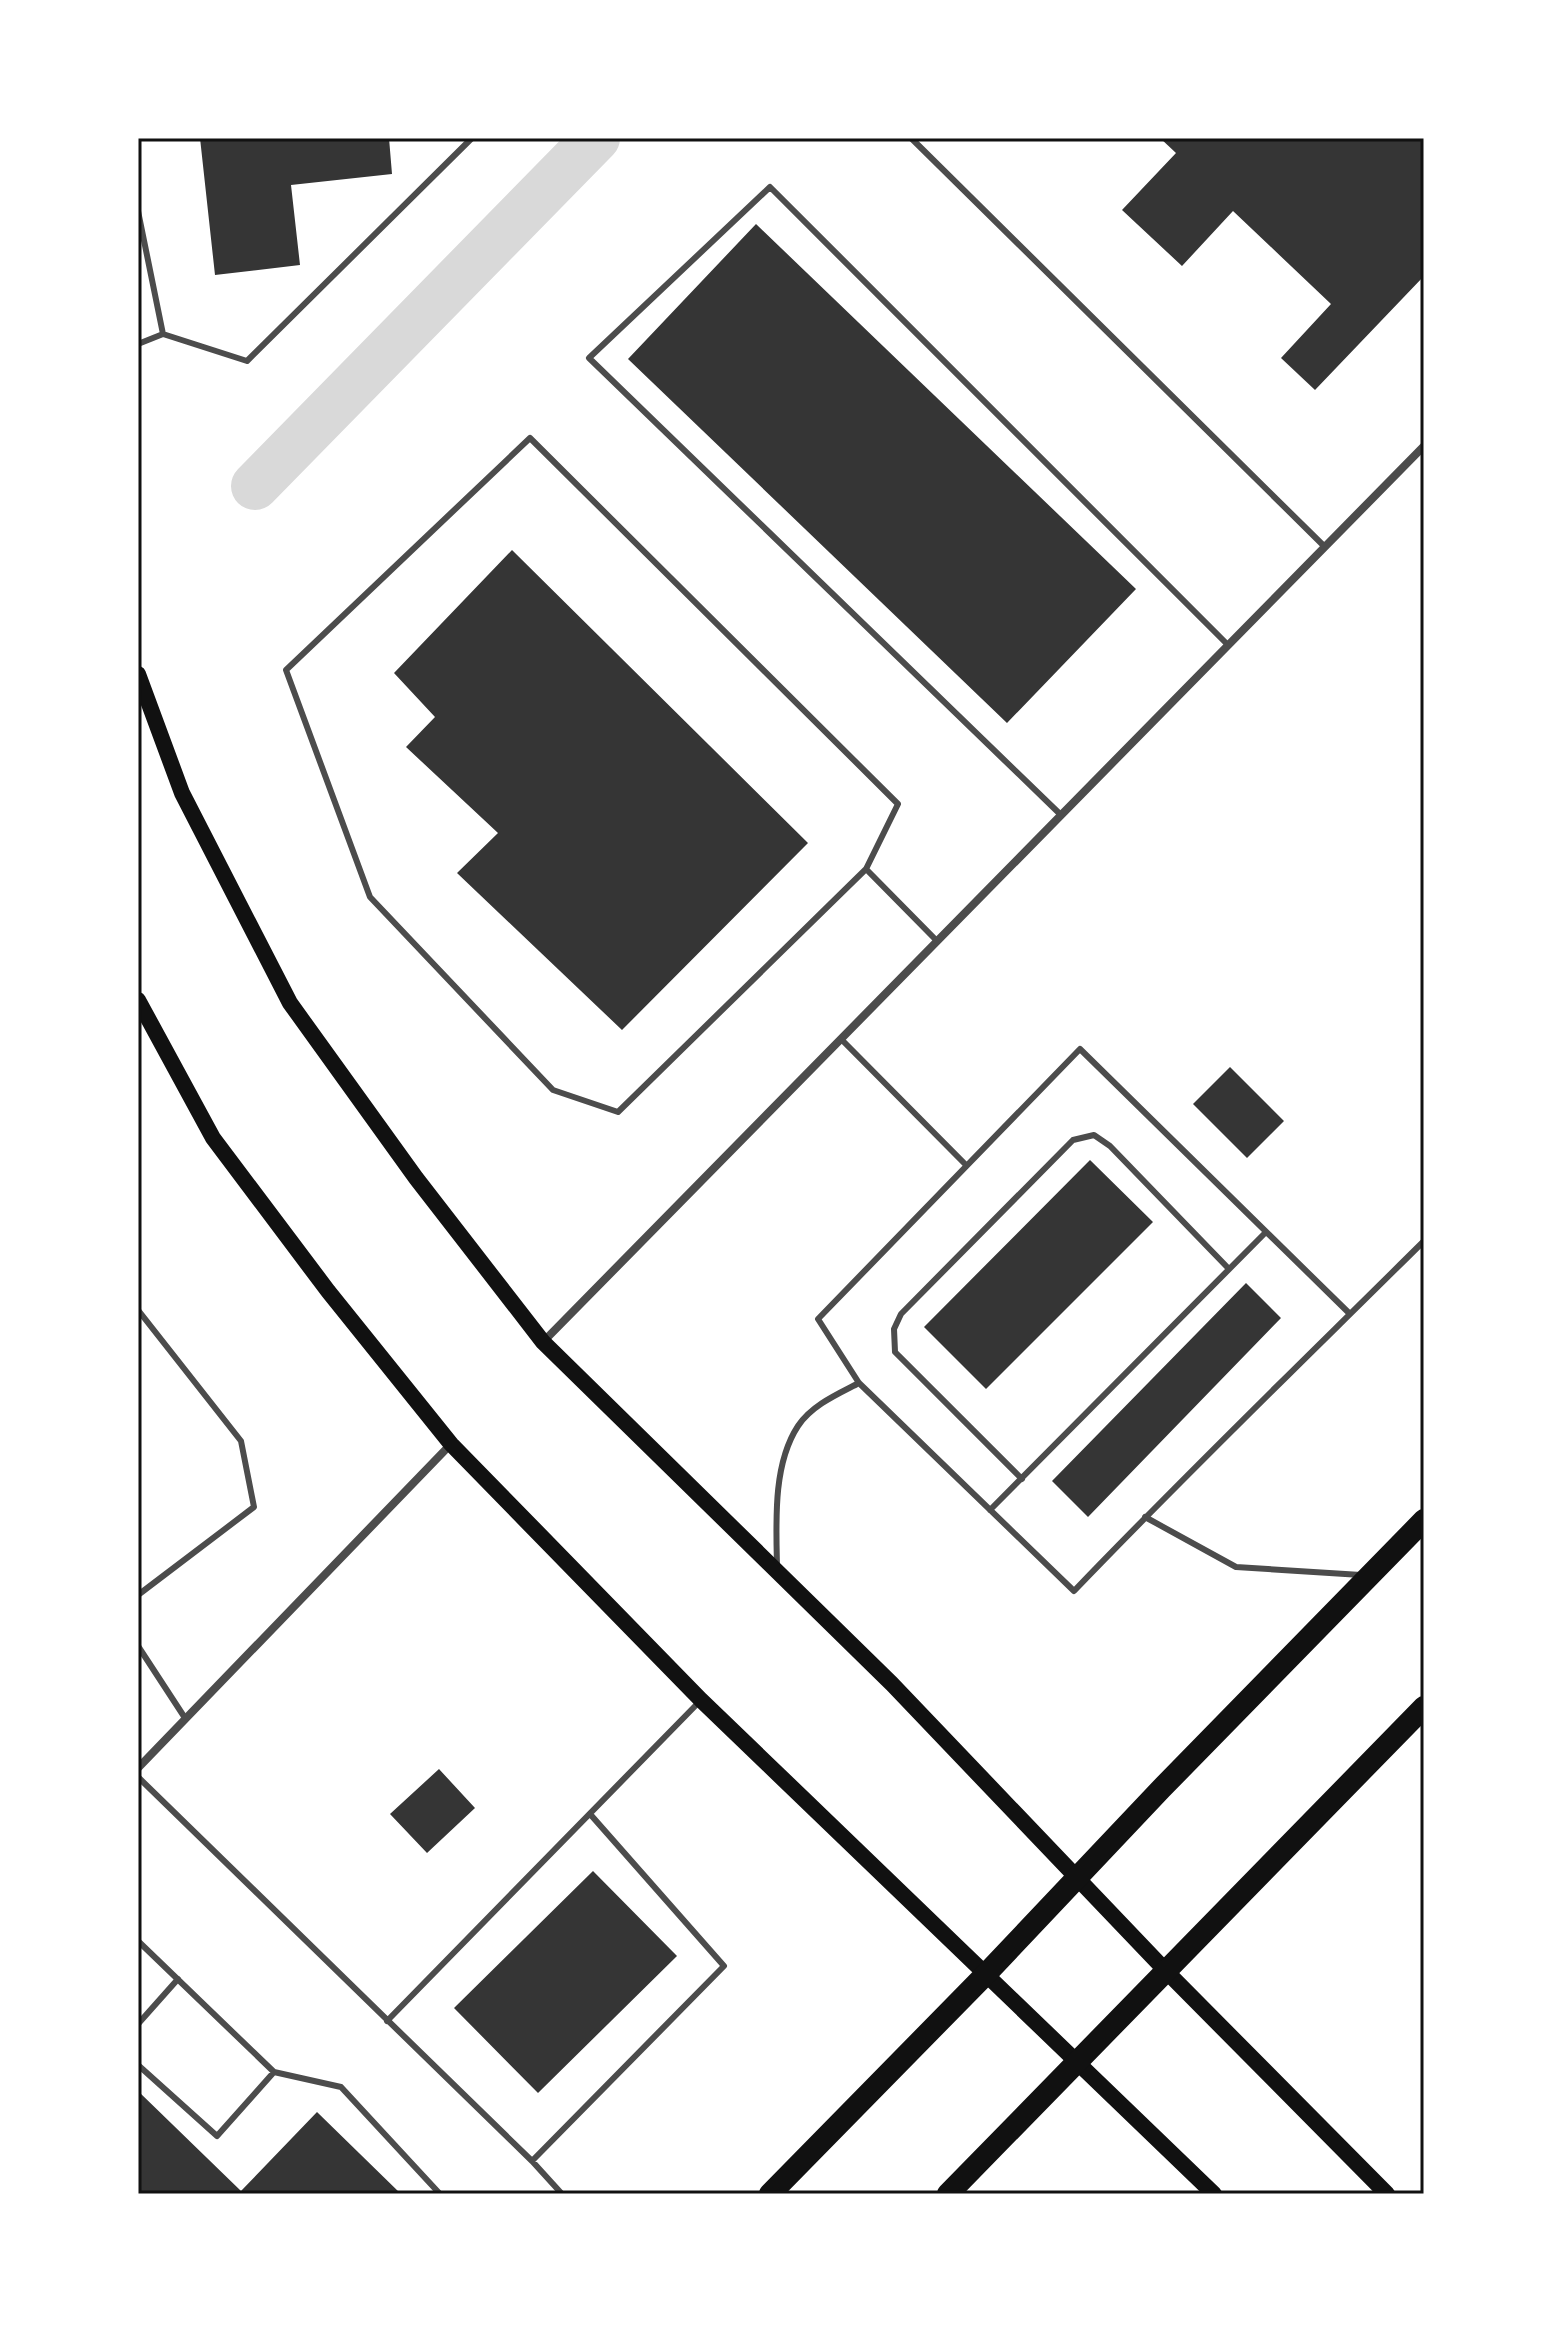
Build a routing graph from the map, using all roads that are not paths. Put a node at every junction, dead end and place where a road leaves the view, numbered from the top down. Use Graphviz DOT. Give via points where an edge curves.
graph roads {
  1 [pos="472,138"];
  2 [pos="911,138"];
  3 [pos="138,211"];
  4 [pos="163,334"];
  5 [pos="138,344"];
  6 [pos="1424,446"];
  7 [pos="1325,547"];
  8 [pos="1228,645"];
  9 [pos="138,674"];
  10 [pos="1061,815"];
  11 [pos="866,869"];
  12 [pos="937,941"];
  13 [pos="138,1000"];
  14 [pos="841,1039"];
  15 [pos="966,1165"];
  16 [pos="1266,1232"];
  17 [pos="1424,1241"];
  18 [pos="1229,1269"];
  19 [pos="138,1310"];
  20 [pos="1350,1314"];
  21 [pos="543,1342"];
  22 [pos="859,1383"];
  23 [pos="451,1444"];
  24 [pos="1022,1479"];
  25 [pos="990,1510"];
  26 [pos="1145,1517"];
  27 [pos="1424,1520"];
  28 [pos="777,1570"];
  29 [pos="1368,1576"];
  30 [pos="138,1595"];
  31 [pos="138,1646"];
  32 [pos="701,1700"];
  33 [pos="1424,1707"];
  34 [pos="185,1718"];
  35 [pos="138,1768"];
  36 [pos="138,1777"];
  37 [pos="590,1814"];
  38 [pos="1077,1876"];
  39 [pos="138,1941"];
  40 [pos="1166,1971"];
  41 [pos="986,1974"];
  42 [pos="178,1979"];
  43 [pos="387,2021"];
  44 [pos="138,2024"];
  45 [pos="1077,2062"];
  46 [pos="138,2065"];
  47 [pos="274,2072"];
  48 [pos="532,2161"];
  49 [pos="440,2194"];
  50 [pos="562,2194"];
  51 [pos="770,2194"];
  52 [pos="948,2194"];
  53 [pos="1214,2194"];
  54 [pos="1387,2194"];
  1 -- 4 [label="lane" via="247,361"];
  2 -- 7 [label="lane"];
  3 -- 4 [label="lane"];
  4 -- 5 [label="lane"];
  6 -- 7 [label="street"];
  7 -- 8 [label="street"];
  8 -- 10 [label="street"];
  8 -- 10 [label="lane" via="770,187 589,358"];
  9 -- 21 [label="main road" via="182,793 290,1003"];
  10 -- 12 [label="street"];
  11 -- 11 [label="lane" via="618,1112 553,1090 370,897 286,670 530,438 898,804"];
  11 -- 12 [label="lane"];
  12 -- 14 [label="street"];
  13 -- 23 [label="main road" via="213,1138"];
  14 -- 15 [label="lane"];
  14 -- 21 [label="street"];
  15 -- 16 [label="lane" via="1080,1049"];
  15 -- 22 [label="lane" via="818,1319"];
  16 -- 18 [label="lane"];
  16 -- 20 [label="lane"];
  17 -- 20 [label="lane"];
  18 -- 24 [label="lane"];
  18 -- 24 [label="lane" via="1094,1135 1073,1140 901,1314 894,1329 895,1352"];
  19 -- 30 [label="lane" via="241,1441 254,1507"];
  20 -- 26 [label="lane"];
  21 -- 28 [label="main road"];
  22 -- 25 [label="lane"];
  22 -- 28 [label="lane" via="827,1400 799,1424 782,1460"];
  23 -- 32 [label="main road"];
  23 -- 34 [label="street"];
  24 -- 25 [label="lane"];
  25 -- 26 [label="lane" via="1074,1591"];
  26 -- 29 [label="lane" via="1236,1567"];
  27 -- 29 [label="highway"];
  28 -- 38 [label="main road"];
  29 -- 38 [label="highway"];
  31 -- 34 [label="lane"];
  32 -- 37 [label="lane"];
  32 -- 41 [label="main road"];
  33 -- 40 [label="highway"];
  34 -- 35 [label="street"];
  36 -- 43 [label="lane"];
  37 -- 43 [label="lane"];
  37 -- 48 [label="lane" via="724,1966"];
  38 -- 40 [label="main road"];
  38 -- 41 [label="highway"];
  39 -- 42 [label="lane"];
  40 -- 45 [label="highway"];
  40 -- 54 [label="main road"];
  41 -- 45 [label="main road"];
  41 -- 51 [label="highway"];
  42 -- 44 [label="lane"];
  42 -- 47 [label="lane"];
  43 -- 48 [label="lane"];
  45 -- 52 [label="highway"];
  45 -- 53 [label="main road"];
  46 -- 47 [label="lane" via="217,2136"];
  47 -- 49 [label="lane" via="341,2087"];
  48 -- 50 [label="lane"];
}
